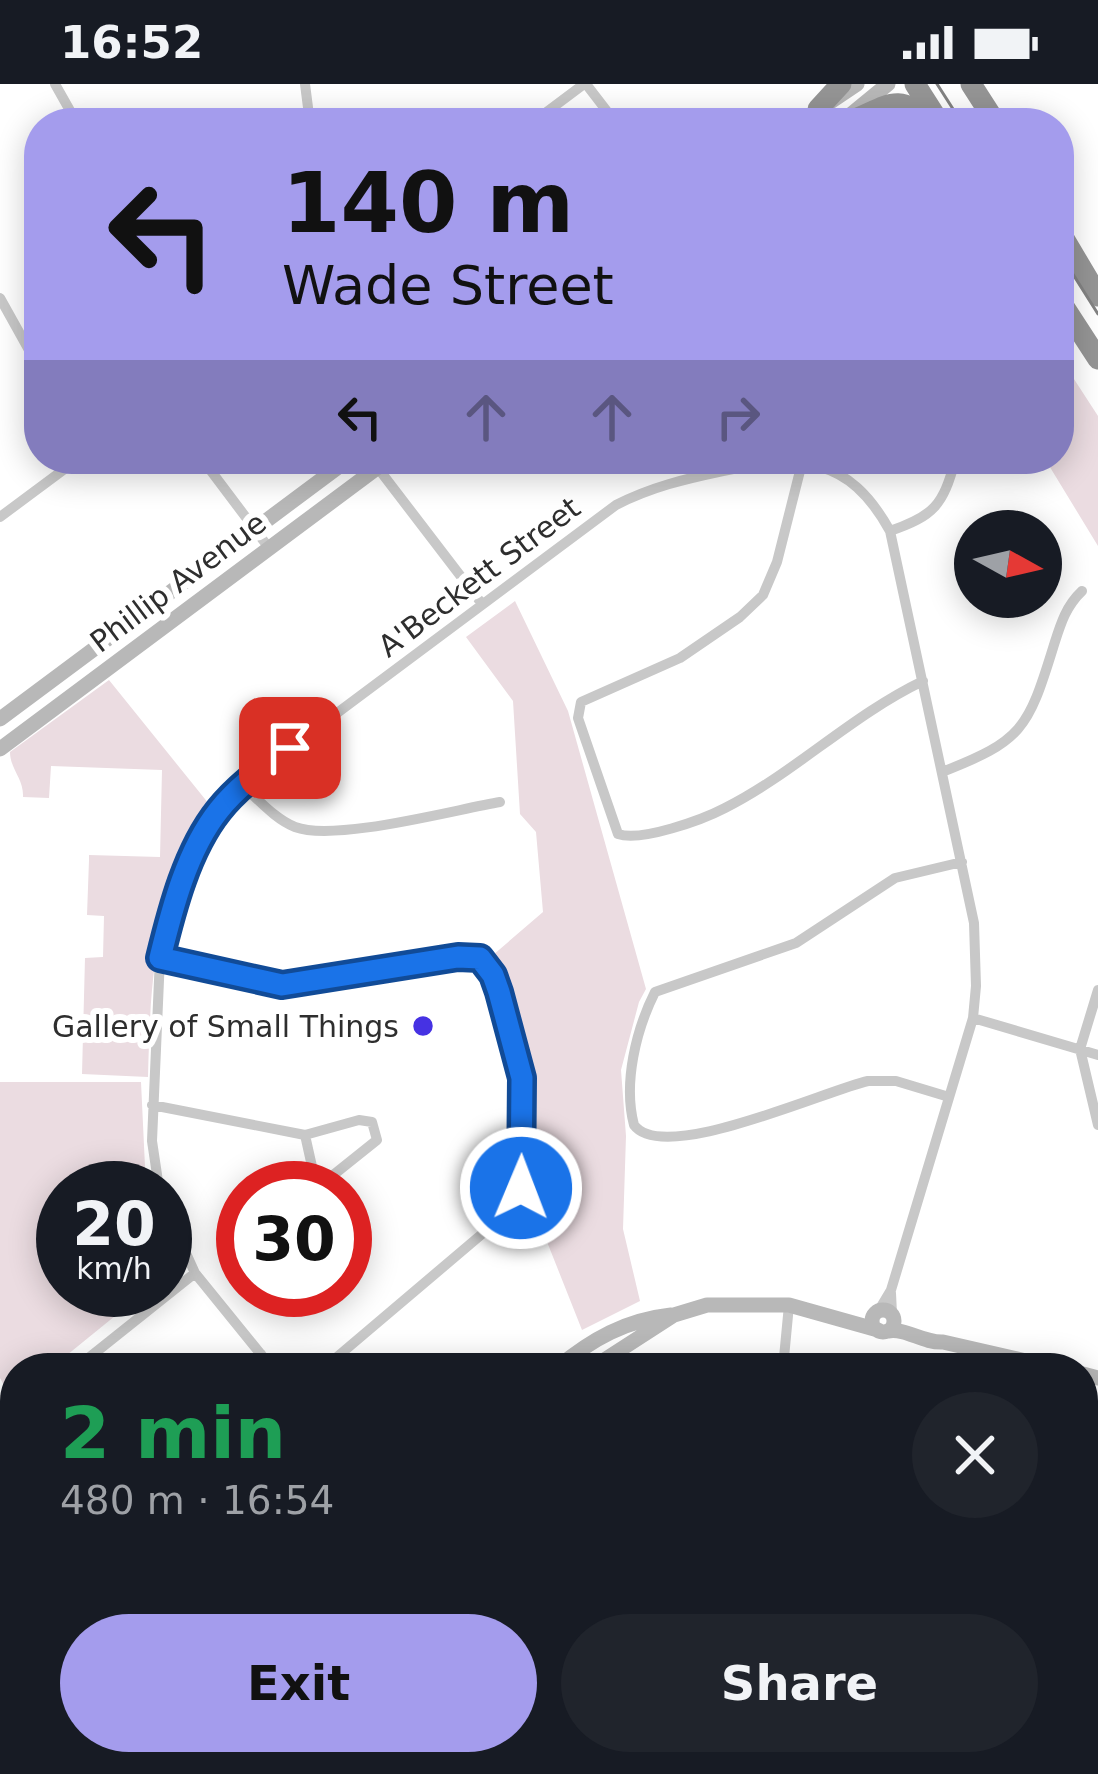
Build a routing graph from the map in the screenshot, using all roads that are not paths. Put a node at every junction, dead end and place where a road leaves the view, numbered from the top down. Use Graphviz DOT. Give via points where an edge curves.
graph roads {
  1 [pos="585,84"];
  2 [pos="841,84"];
  3 [pos="857,84"];
  4 [pos="888,84"];
  5 [pos="552,108"];
  6 [pos="604,108"];
  7 [pos="816,108"];
  8 [pos="820,108"];
  9 [pos="860,108"];
  10 [pos="879,108"];
  11 [pos="915,108"];
  12 [pos="1074,255"];
  13 [pos="1098,296"];
  14 [pos="0,298"];
  15 [pos="1074,322"];
  16 [pos="24,341"];
  17 [pos="1098,359"];
  18 [pos="57,474"];
  19 [pos="213,474"];
  20 [pos="329,474"];
  21 [pos="364,474"];
  22 [pos="388,474"];
  23 [pos="710,474"];
  24 [pos="799,474"];
  25 [pos="840,474"];
  26 [pos="952,474"];
  27 [pos="0,517"];
  28 [pos="255,530"];
  29 [pos="890,531"];
  30 [pos="269,548"];
  31 [pos="1082,591"];
  32 [pos="482,604"];
  33 [pos="922,681"];
  34 [pos="0,719"];
  35 [pos="0,749"];
  36 [pos="942,772"];
  37 [pos="243,786"];
  38 [pos="500,802"];
  39 [pos="962,862"];
  40 [pos="160,958"];
  41 [pos="1098,990"];
  42 [pos="973,1018"];
  43 [pos="1080,1049"];
  44 [pos="1098,1055"];
  45 [pos="949,1096"];
  46 [pos="152,1105"];
  47 [pos="1098,1125"];
  48 [pos="305,1135"];
  49 [pos="154,1161"];
  50 [pos="192,1268"];
  51 [pos="195,1273"];
  52 [pos="789,1305"];
  53 [pos="674,1315"];
  54 [pos="884,1319"];
  55 [pos="95,1353"];
  56 [pos="260,1353"];
  57 [pos="341,1353"];
  58 [pos="574,1353"];
  59 [pos="615,1353"];
  60 [pos="784,1353"];
  61 [pos="991,1353"];
  1 -- 5 [label="street"];
  1 -- 6 [label="street"];
  2 -- 7 [label="highway"];
  3 -- 8 [label="main road"];
  4 -- 9 [label="main road"];
  10 -- 11 [label="highway" via="896,101"];
  12 -- 13 [label="highway"];
  14 -- 16 [label="street"];
  15 -- 17 [label="highway"];
  18 -- 27 [label="street"];
  19 -- 28 [label="street"];
  20 -- 28 [label="main road, Phillip Avenue"];
  21 -- 30 [label="main road, Phillip Avenue"];
  22 -- 32 [label="street"];
  23 -- 32 [label="street, A'Beckett Street" via="638,494"];
  24 -- 33 [label="street" via="764,596 680,658 581,702 578,718 618,834 638,838 725,809"];
  25 -- 29 [label="street, A'Beckett Street" via="864,492"];
  26 -- 29 [label="street" via="937,507"];
  28 -- 30 [label="street"];
  28 -- 34 [label="main road, Phillip Avenue"];
  29 -- 33 [label="street, A'Beckett Street"];
  30 -- 35 [label="main road, Phillip Avenue"];
  31 -- 36 [label="street" via="1063,617 1020,730 998,749"];
  32 -- 37 [label="street, A'Beckett Street"];
  33 -- 36 [label="street, A'Beckett Street"];
  36 -- 39 [label="street, A'Beckett Street"];
  37 -- 38 [label="street" via="283,821 311,831"];
  37 -- 40 [label="street, A'Beckett Street" via="209,824"];
  39 -- 42 [label="street, A'Beckett Street" via="974,923"];
  39 -- 45 [label="street" via="896,878 796,944 656,992 631,1079 634,1125 648,1136 699,1136 868,1082"];
  40 -- 46 [label="street, A'Beckett Street"];
  40 -- 57 [label="street" via="282,985 471,956 493,975 522,1078 519,1198"];
  41 -- 43 [label="street"];
  42 -- 43 [label="street"];
  42 -- 45 [label="street, A'Beckett Street"];
  43 -- 44 [label="street"];
  43 -- 47 [label="street"];
  45 -- 54 [label="street, A'Beckett Street"];
  46 -- 48 [label="street"];
  46 -- 49 [label="street, A'Beckett Street"];
  48 -- 48 [label="street" via="359,1120 372,1122 376,1140 320,1177"];
  50 -- 51 [label="street"];
  51 -- 55 [label="street"];
  51 -- 56 [label="street"];
  52 -- 53 [label="main road" via="707,1305"];
  52 -- 54 [label="main road"];
  52 -- 60 [label="street"];
  53 -- 58 [label="main road" via="621,1326"];
  53 -- 59 [label="main road"];
  54 -- 61 [label="main road"];
}
